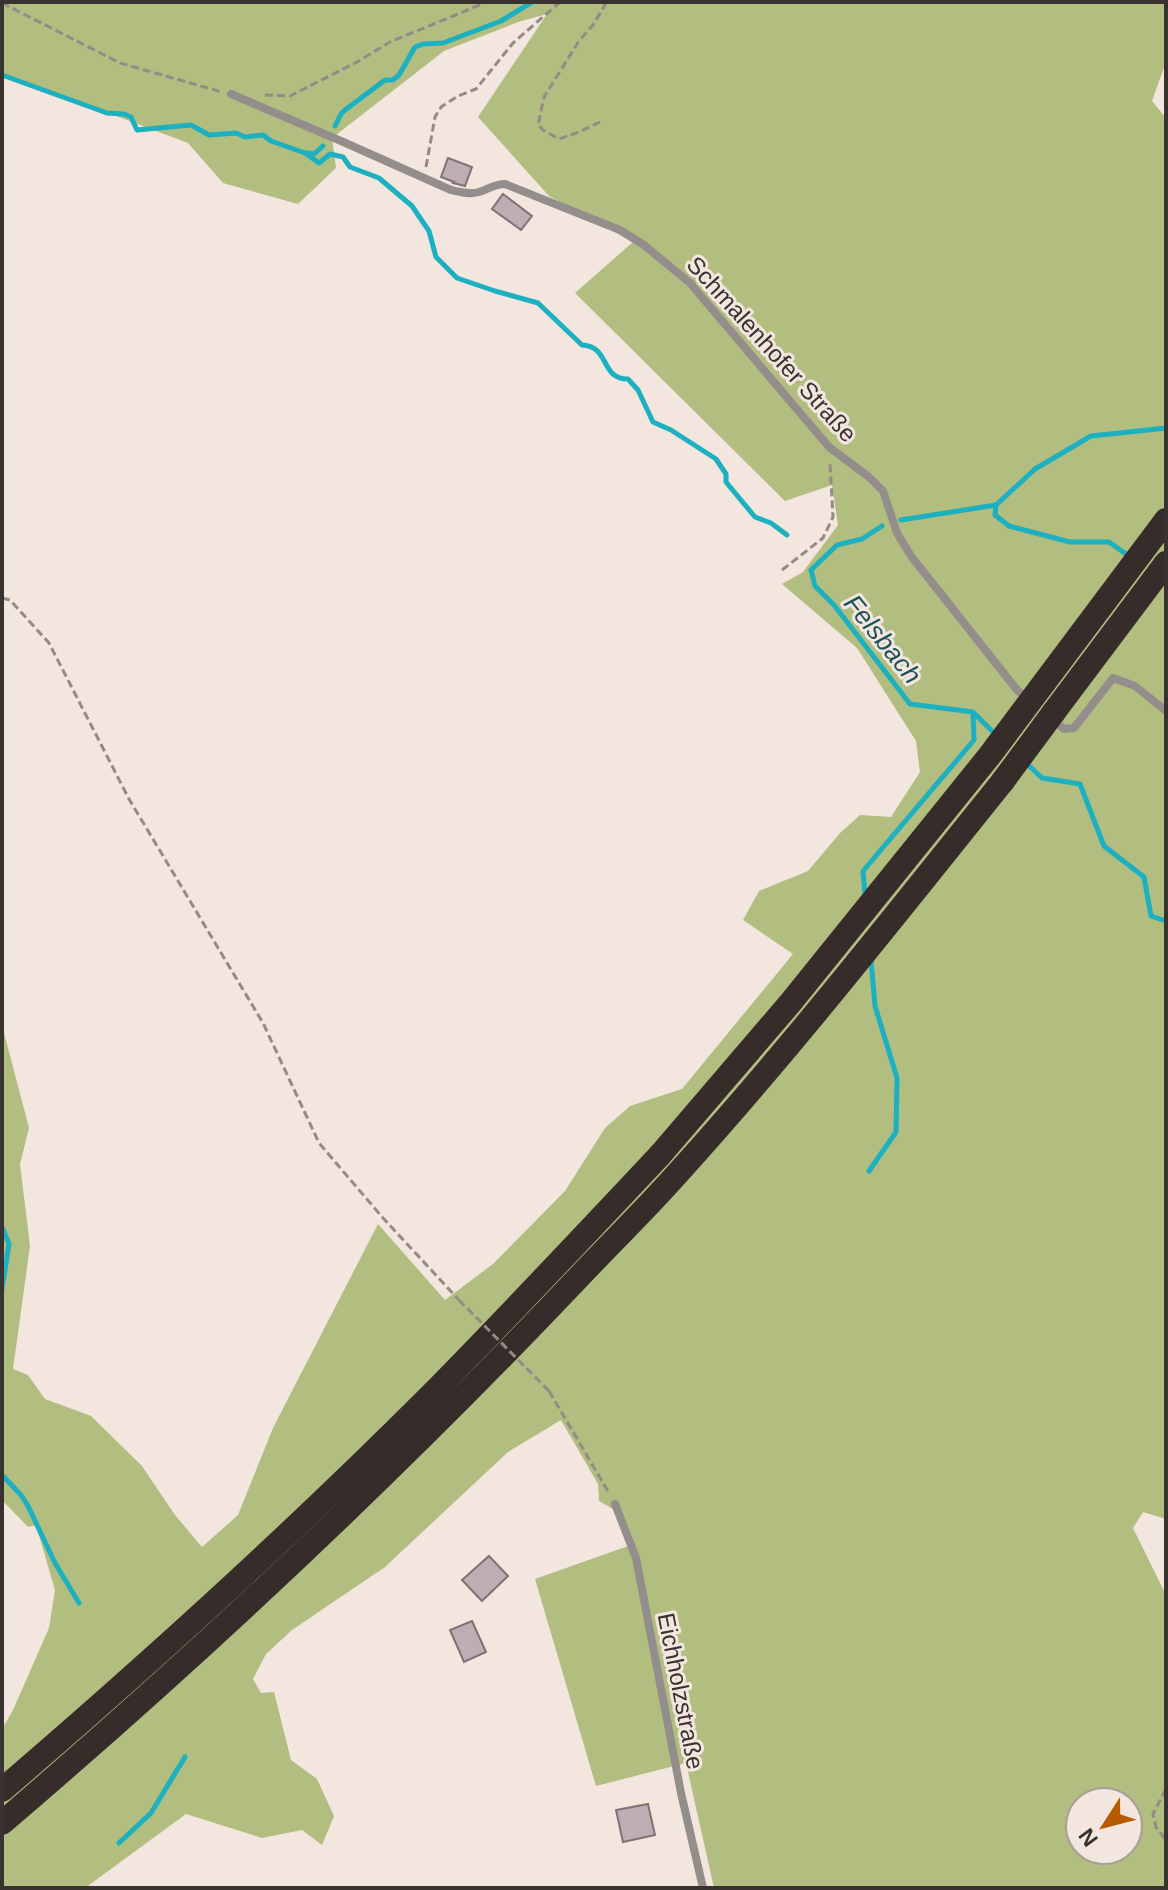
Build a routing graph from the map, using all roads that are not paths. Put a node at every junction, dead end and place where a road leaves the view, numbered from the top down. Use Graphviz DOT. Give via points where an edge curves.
graph roads {
  1 [pos="231,94"];
  2 [pos="1166,520"];
  3 [pos="1166,563"];
  4 [pos="1166,711"];
  5 [pos="615,1504"];
  6 [pos="2,1790"];
  7 [pos="2,1823"];
  8 [pos="703,1888"];
  1 -- 4 [label="lane, Schmalenhofer Straße" via="421,178 465,194 505,184 620,230 644,245 690,283 829,447 883,491 911,556 1017,690 1064,729 1074,728 1113,678 1135,686"];
  2 -- 6 [label="highway, bridge" via="990,755 660,1155 351,1474"];
  3 -- 7 [label="highway, bridge" via="1003,781 678,1173 366,1493 208,1642"];
  5 -- 8 [label="lane, Eichholzstraße" via="636,1558"];
}
